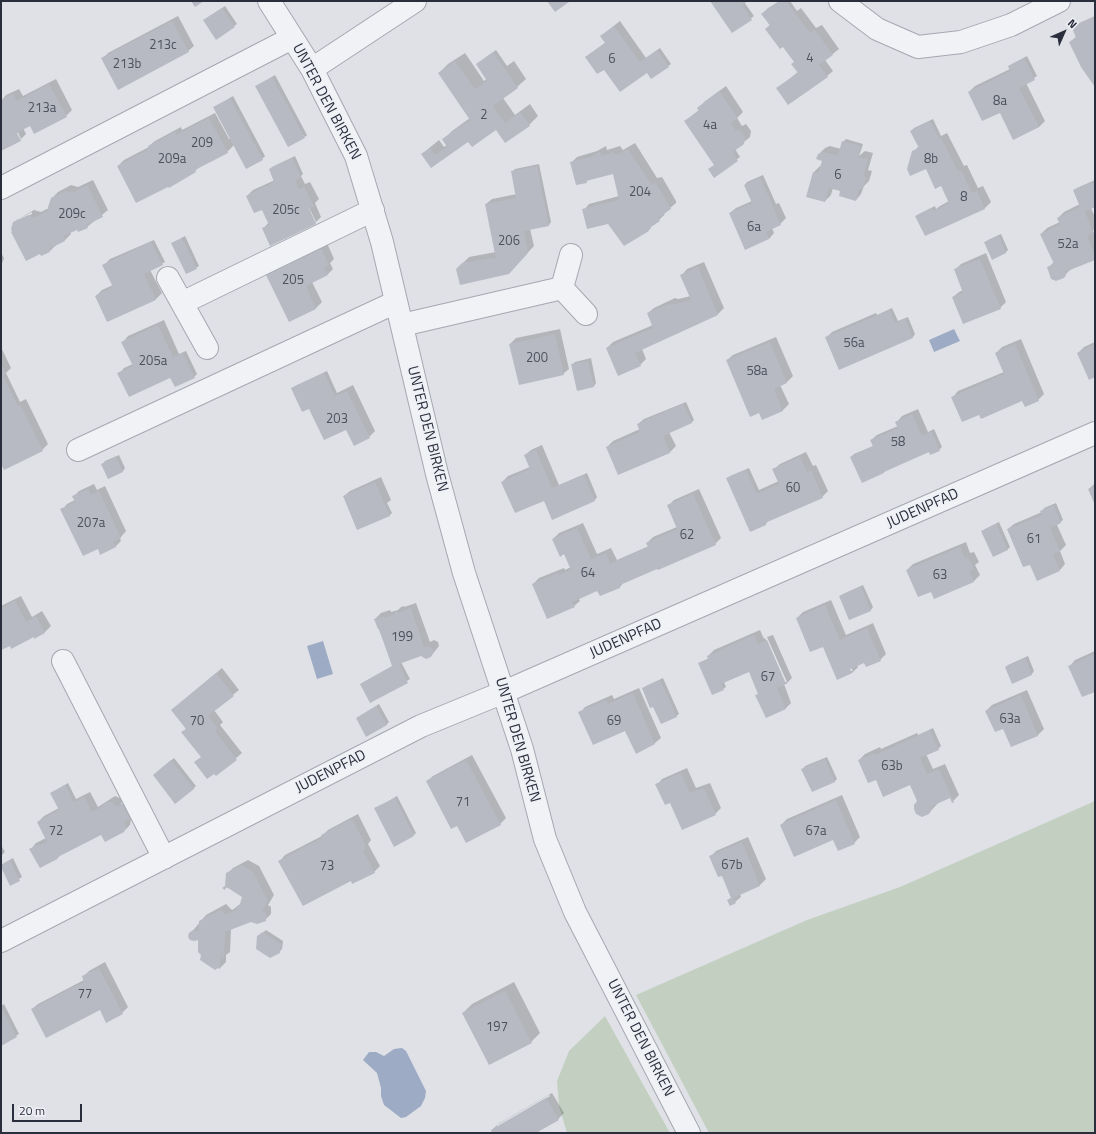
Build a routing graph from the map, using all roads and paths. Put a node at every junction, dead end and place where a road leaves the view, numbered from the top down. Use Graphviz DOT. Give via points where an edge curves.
graph roads {
  1 [pos="269,1"];
  2 [pos="415,1"];
  3 [pos="840,1"];
  4 [pos="1059,1"];
  5 [pos="292,38"];
  6 [pos="312,70"];
  7 [pos="1,188"];
  8 [pos="373,210"];
  9 [pos="571,255"];
  10 [pos="168,278"];
  11 [pos="562,288"];
  12 [pos="396,302"];
  13 [pos="182,303"];
  14 [pos="586,314"];
  15 [pos="402,325"];
  16 [pos="206,348"];
  17 [pos="1095,433"];
  18 [pos="78,450"];
  19 [pos="63,661"];
  20 [pos="504,692"];
  21 [pos="164,858"];
  22 [pos="1,941"];
  23 [pos="688,1133"];
  1 -- 5 [label="street, UNTER DEN BIRKEN"];
  2 -- 6 [label="street"];
  3 -- 4 [label="street" via="877,29 918,47 961,42 1011,25"];
  5 -- 6 [label="street, UNTER DEN BIRKEN"];
  5 -- 7 [label="street"];
  6 -- 8 [label="street, UNTER DEN BIRKEN" via="356,156"];
  8 -- 12 [label="street, UNTER DEN BIRKEN"];
  8 -- 13 [label="street"];
  9 -- 11 [label="street"];
  10 -- 13 [label="street"];
  11 -- 14 [label="street"];
  11 -- 15 [label="street"];
  12 -- 15 [label="street, UNTER DEN BIRKEN"];
  12 -- 18 [label="street"];
  13 -- 16 [label="street"];
  15 -- 20 [label="street, UNTER DEN BIRKEN" via="437,474 460,558"];
  17 -- 20 [label="street, JUDENPFAD"];
  19 -- 21 [label="street"];
  20 -- 21 [label="street, JUDENPFAD" via="421,726"];
  20 -- 23 [label="street, UNTER DEN BIRKEN" via="522,749 545,839 572,905"];
  21 -- 22 [label="street, JUDENPFAD"];
}
